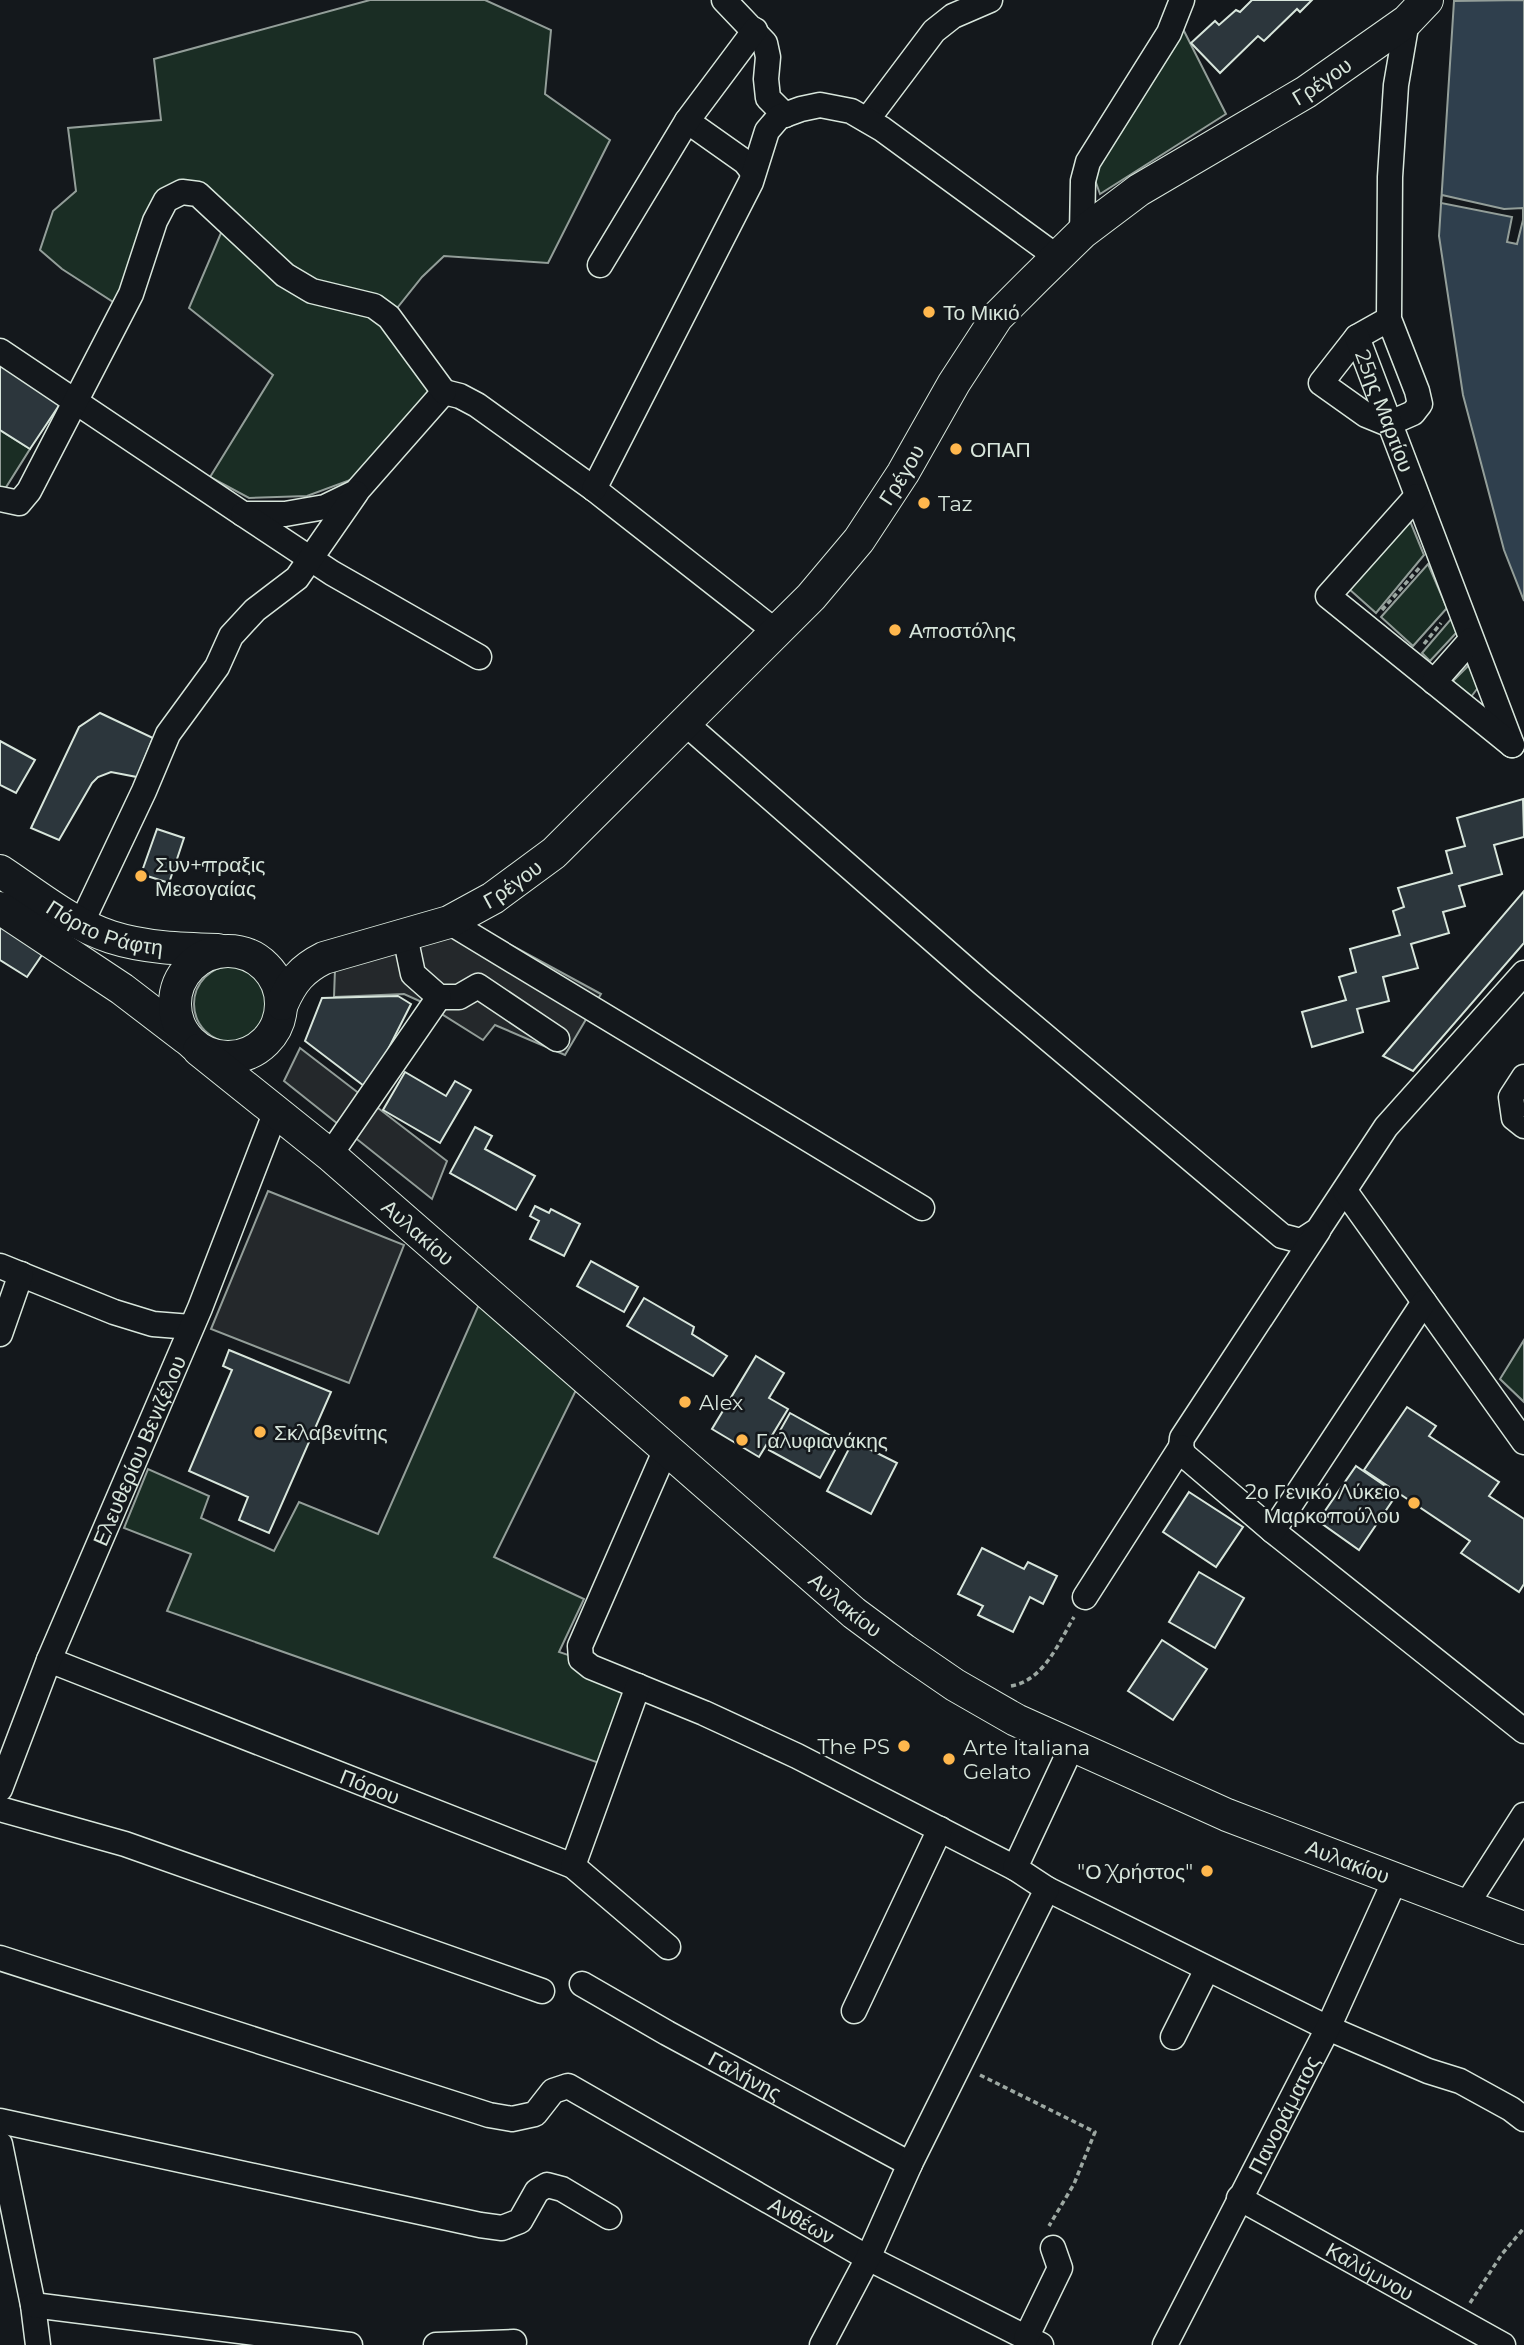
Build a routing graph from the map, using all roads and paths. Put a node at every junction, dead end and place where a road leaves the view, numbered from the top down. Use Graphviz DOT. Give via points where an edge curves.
graph roads {
  1 [pos="724,0"];
  2 [pos="990,0"];
  3 [pos="1182,0"];
  4 [pos="1417,10"];
  5 [pos="755,30"];
  6 [pos="785,115"];
  7 [pos="867,120"];
  8 [pos="687,121"];
  9 [pos="752,171"];
  10 [pos="1082,233"];
  11 [pos="1057,257"];
  12 [pos="600,265"];
  13 [pos="1389,319"];
  14 [pos="1357,337"];
  15 [pos="0,351"];
  16 [pos="444,392"];
  17 [pos="75,400"];
  18 [pos="1388,425"];
  19 [pos="594,489"];
  20 [pos="356,492"];
  21 [pos="1417,495"];
  22 [pos="0,499"];
  23 [pos="243,514"];
  24 [pos="1437,548"];
  25 [pos="311,559"];
  26 [pos="1458,603"];
  27 [pos="1367,628"];
  28 [pos="775,631"];
  29 [pos="1471,640"];
  30 [pos="479,657"];
  31 [pos="1409,662"];
  32 [pos="1434,682"];
  33 [pos="685,723"];
  34 [pos="1518,750"];
  35 [pos="0,871"];
  36 [pos="0,908"];
  37 [pos="449,922"];
  38 [pos="81,924"];
  39 [pos="405,936"];
  40 [pos="372,943"];
  41 [pos="234,952"];
  42 [pos="502,954"];
  43 [pos="1524,974"];
  44 [pos="478,986"];
  45 [pos="439,998"];
  46 [pos="282,1004"];
  47 [pos="270,1038"];
  48 [pos="557,1040"];
  49 [pos="193,1044"];
  50 [pos="1524,1077"];
  51 [pos="276,1111"];
  52 [pos="1524,1126"];
  53 [pos="330,1155"];
  54 [pos="1345,1191"];
  55 [pos="922,1208"];
  56 [pos="1318,1230"];
  57 [pos="10,1270"];
  58 [pos="1424,1302"];
  59 [pos="191,1327"];
  60 [pos="0,1334"];
  61 [pos="1524,1442"];
  62 [pos="1181,1447"];
  63 [pos="666,1449"];
  64 [pos="1273,1531"];
  65 [pos="1086,1597"];
  66 [pos="49,1660"];
  67 [pos="638,1686"];
  68 [pos="972,1694"];
  69 [pos="1524,1731"];
  70 [pos="1072,1746"];
  71 [pos="0,1789"];
  72 [pos="0,1809"];
  73 [pos="1524,1815"];
  74 [pos="940,1829"];
  75 [pos="573,1866"];
  76 [pos="1015,1868"];
  77 [pos="1395,1880"];
  78 [pos="1047,1889"];
  79 [pos="1465,1907"];
  80 [pos="1524,1928"];
  81 [pos="668,1947"];
  82 [pos="0,1958"];
  83 [pos="1207,1969"];
  84 [pos="582,1984"];
  85 [pos="542,1991"];
  86 [pos="854,2011"];
  87 [pos="1328,2028"];
  88 [pos="1172,2037"];
  89 [pos="959,2065"];
  90 [pos="1524,2119"];
  91 [pos="0,2121"];
  92 [pos="0,2144"];
  93 [pos="910,2164"];
  94 [pos="1239,2199"];
  95 [pos="608,2217"];
  96 [pos="1524,2228"];
  97 [pos="1053,2248"];
  98 [pos="868,2258"];
  99 [pos="33,2305"];
  100 [pos="1460,2319"];
  101 [pos="1034,2341"];
  102 [pos="514,2342"];
  103 [pos="38,2345"];
  104 [pos="350,2345"];
  105 [pos="436,2345"];
  106 [pos="822,2345"];
  107 [pos="1165,2345"];
  108 [pos="1503,2345"];
  1 -- 5 [label="street"];
  2 -- 7 [label="street" via="953,16 934,31"];
  3 -- 10 [label="street" via="1169,33 1088,162"];
  4 -- 10 [label="main road, Γρέγου" via="1306,92 1139,190"];
  4 -- 13 [label="street, 25ης Μαρτίου" via="1396,85"];
  5 -- 6 [label="street" via="768,57 768,98"];
  5 -- 8 [label="street"];
  6 -- 7 [label="street" via="820,105 851,111"];
  6 -- 9 [label="street" via="767,131"];
  7 -- 11 [label="street"];
  8 -- 9 [label="street"];
  8 -- 12 [label="street"];
  9 -- 19 [label="street" via="751,182"];
  10 -- 11 [label="main road, Γρέγου"];
  11 -- 28 [label="main road, Γρέγου" via="997,317 859,540"];
  13 -- 14 [label="street, 25ης Μαρτίου"];
  13 -- 18 [label="street" via="1420,404 1413,413"];
  14 -- 18 [label="street, 25ης Μαρτίου"];
  14 -- 18 [label="street" via="1321,383"];
  15 -- 17 [label="street"];
  16 -- 17 [label="street" via="389,317 374,306 312,291 285,275 198,194 182,192 166,200 155,220 131,294"];
  16 -- 19 [label="street" via="477,405"];
  16 -- 20 [label="street"];
  17 -- 22 [label="street" via="29,491 19,503"];
  17 -- 23 [label="street"];
  18 -- 21 [label="street, 25ης Μαρτίου"];
  19 -- 28 [label="street"];
  20 -- 23 [label="street" via="325,507 285,514"];
  20 -- 25 [label="street"];
  21 -- 24 [label="street, 25ης Μαρτίου"];
  21 -- 27 [label="street" via="1328,596"];
  23 -- 25 [label="street"];
  24 -- 26 [label="street, 25ης Μαρτίου"];
  24 -- 27 [label="path"];
  25 -- 30 [label="street"];
  25 -- 38 [label="street" via="297,578 231,636 217,667 168,734"];
  26 -- 29 [label="street, 25ης Μαρτίου"];
  26 -- 31 [label="path"];
  27 -- 31 [label="street"];
  28 -- 33 [label="main road, Γρέγου"];
  29 -- 32 [label="street"];
  29 -- 34 [label="street, 25ης Μαρτίου"];
  31 -- 32 [label="street"];
  32 -- 34 [label="street"];
  33 -- 37 [label="main road, Γρέγου" via="554,853 493,898"];
  33 -- 56 [label="street" via="982,983 1282,1236 1301,1241"];
  35 -- 38 [label="main road, Πόρτο Ράφτη"];
  36 -- 49 [label="main road, Πόρτο Ράφτη" via="122,989"];
  37 -- 39 [label="main road, Γρέγου"];
  37 -- 42 [label="street"];
  38 -- 41 [label="main road, Πόρτο Ράφτη" via="113,938 151,946"];
  39 -- 40 [label="main road, Γρέγου"];
  39 -- 45 [label="street" via="413,974"];
  40 -- 41 [label="main road, Γρέγου" via="301,953"];
  40 -- 46 [label="main road, Γρέγου" via="304,969"];
  41 -- 46 [label="main road" via="259,960 271,972"];
  41 -- 49 [label="main road" via="205,956 191,964 182,977 174,1007 177,1023"];
  42 -- 44 [label="street"];
  42 -- 55 [label="street"];
  43 -- 54 [label="street" via="1386,1127"];
  44 -- 45 [label="street" via="459,997"];
  44 -- 48 [label="street"];
  45 -- 53 [label="street"];
  46 -- 47 [label="main road"];
  47 -- 49 [label="main road" via="255,1051 237,1057 218,1057"];
  47 -- 51 [label="main road, Αυλακίου" via="263,1052 261,1082"];
  49 -- 51 [label="main road, Αυλακίου"];
  50 -- 52 [label="street" via="1511,1097 1514,1118"];
  51 -- 53 [label="main road, Αυλακίου"];
  51 -- 59 [label="street, Ελευθερίου Βενιζέλου"];
  53 -- 63 [label="main road, Αυλακίου"];
  54 -- 56 [label="street"];
  54 -- 58 [label="street"];
  56 -- 62 [label="street" via="1182,1438"];
  57 -- 59 [label="street" via="114,1312 153,1324"];
  57 -- 60 [label="street"];
  58 -- 61 [label="street"];
  58 -- 64 [label="street"];
  59 -- 66 [label="street, Ελευθερίου Βενιζέλου"];
  62 -- 64 [label="street" via="1184,1455"];
  62 -- 65 [label="street"];
  63 -- 67 [label="street" via="580,1646 581,1659 591,1667"];
  63 -- 68 [label="main road, Αυλακίου" via="855,1613"];
  64 -- 69 [label="street"];
  65 -- 68 [label="path" via="1044,1668 1017,1685"];
  66 -- 71 [label="street, Ελευθερίου Βενιζέλου"];
  66 -- 75 [label="street, Πόρου"];
  67 -- 74 [label="street" via="797,1756"];
  67 -- 75 [label="street"];
  68 -- 70 [label="main road, Αυλακίου"];
  70 -- 76 [label="street"];
  70 -- 77 [label="main road, Αυλακίου" via="1227,1815"];
  72 -- 85 [label="street" via="125,1844"];
  73 -- 79 [label="street"];
  74 -- 76 [label="street"];
  74 -- 86 [label="street"];
  75 -- 81 [label="street, Πόρου"];
  76 -- 78 [label="street"];
  77 -- 79 [label="main road, Αυλακίου"];
  77 -- 87 [label="street, Πανοράματος"];
  78 -- 83 [label="street"];
  78 -- 89 [label="street"];
  79 -- 80 [label="main road, Αυλακίου"];
  82 -- 98 [label="street, Ανθέων" via="489,2115 512,2119 535,2114 553,2091 568,2087"];
  83 -- 87 [label="street"];
  83 -- 88 [label="street"];
  84 -- 93 [label="street, Γαλήνης"];
  87 -- 90 [label="street" via="1460,2081"];
  87 -- 94 [label="street, Πανοράματος"];
  89 -- 93 [label="street"];
  89 -- 97 [label="path" via="1096,2132 1074,2184 1047,2229"];
  91 -- 95 [label="street" via="480,2225 502,2228 520,2221 537,2191 547,2185"];
  92 -- 99 [label="street"];
  93 -- 98 [label="street"];
  94 -- 100 [label="street, Καλύμνου"];
  94 -- 107 [label="street, Πανοράματος"];
  96 -- 100 [label="path"];
  97 -- 101 [label="street" via="1060,2268"];
  98 -- 101 [label="street, Ανθέων"];
  98 -- 106 [label="street"];
  99 -- 103 [label="street"];
  99 -- 104 [label="street"];
  100 -- 108 [label="street, Καλύμνου"];
  102 -- 105 [label="street"];
}
